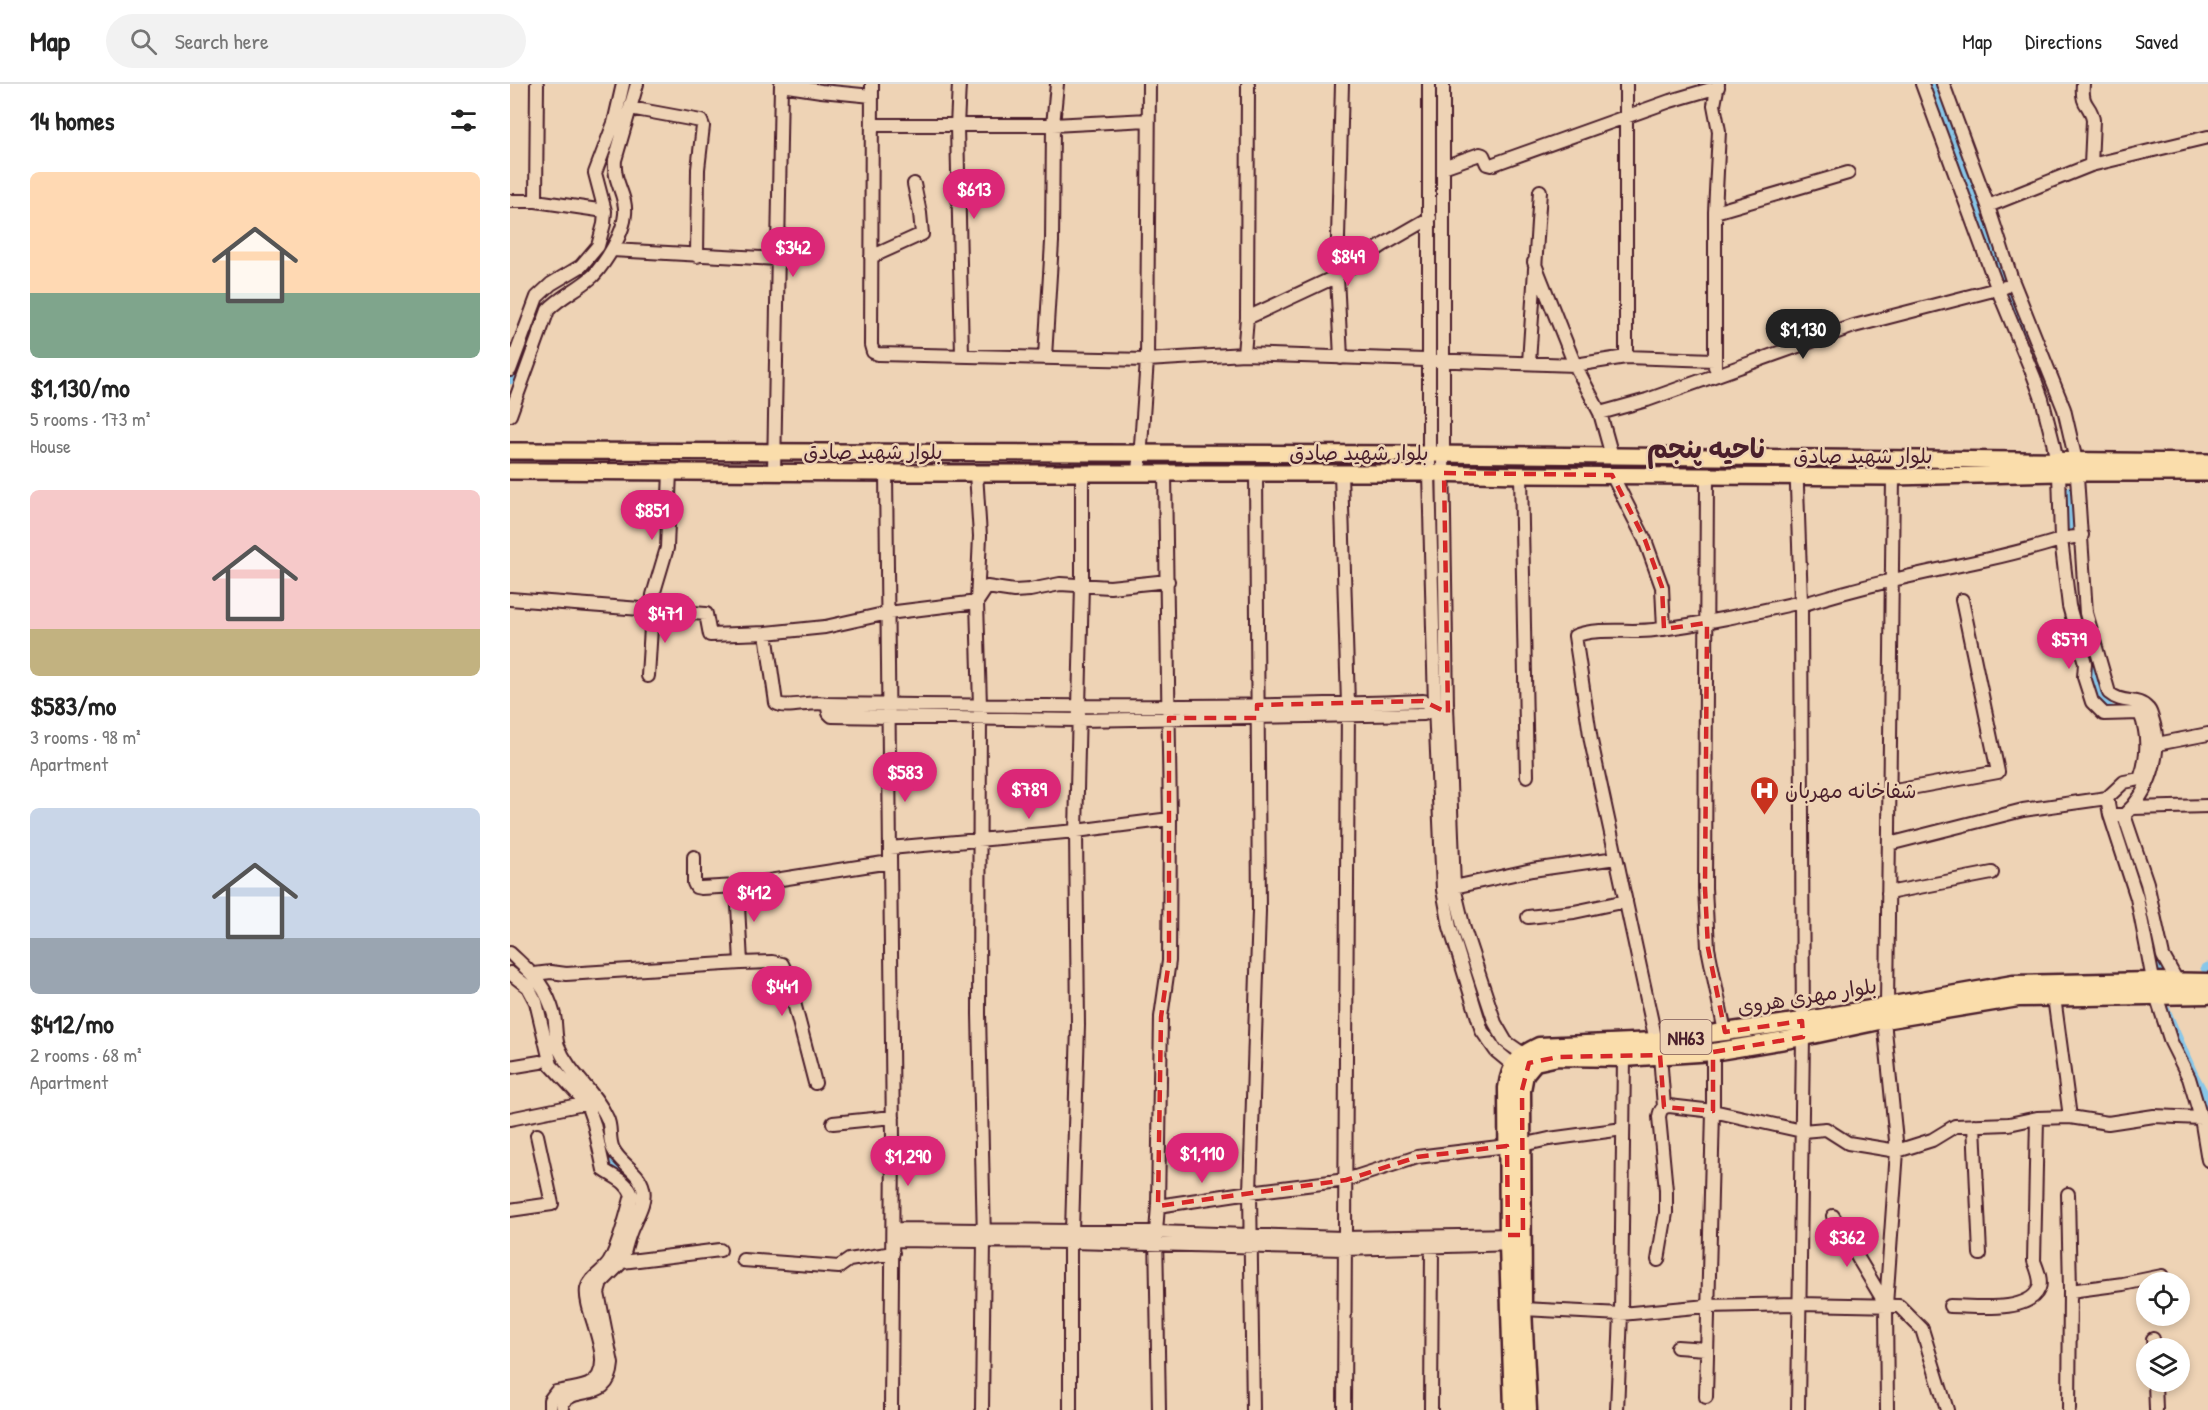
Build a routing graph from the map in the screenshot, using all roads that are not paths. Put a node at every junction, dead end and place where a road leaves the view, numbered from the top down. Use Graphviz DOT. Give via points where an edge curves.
graph roads {
  1 [pos="537,84"];
  2 [pos="623,84"];
  3 [pos="637,84"];
  4 [pos="781,84"];
  5 [pos="959,84"];
  6 [pos="1057,84"];
  7 [pos="1149,84"];
  8 [pos="1248,84"];
  9 [pos="1342,84"];
  10 [pos="1429,84"];
  11 [pos="1443,84"];
  12 [pos="1626,84"];
  13 [pos="1922,84"];
  14 [pos="1943,84"];
  15 [pos="2083,84"];
  16 [pos="1718,86"];
  17 [pos="872,90"];
  18 [pos="1951,107"];
  19 [pos="630,108"];
  20 [pos="1931,114"];
  21 [pos="1625,116"];
  22 [pos="1148,120"];
  23 [pos="873,125"];
  24 [pos="1053,125"];
  25 [pos="957,126"];
  26 [pos="2208,137"];
  27 [pos="2091,165"];
  28 [pos="1443,167"];
  29 [pos="1848,173"];
  30 [pos="914,184"];
  31 [pos="1539,191"];
  32 [pos="510,201"];
  33 [pos="536,201"];
  34 [pos="1988,206"];
  35 [pos="604,212"];
  36 [pos="1715,212"];
  37 [pos="1430,218"];
  38 [pos="612,250"];
  39 [pos="697,256"];
  40 [pos="871,257"];
  41 [pos="778,260"];
  42 [pos="1534,262"];
  43 [pos="1337,276"];
  44 [pos="2006,287"];
  45 [pos="1247,318"];
  46 [pos="1244,354"];
  47 [pos="962,355"];
  48 [pos="1045,357"];
  49 [pos="1626,357"];
  50 [pos="1341,358"];
  51 [pos="1147,360"];
  52 [pos="1429,360"];
  53 [pos="1714,360"];
  54 [pos="1444,361"];
  55 [pos="1529,363"];
  56 [pos="1575,365"];
  57 [pos="510,370"];
  58 [pos="1716,375"];
  59 [pos="1600,413"];
  60 [pos="510,415"];
  61 [pos="510,451"];
  62 [pos="775,452"];
  63 [pos="1140,453"];
  64 [pos="1436,454"];
  65 [pos="1612,456"];
  66 [pos="1796,458"];
  67 [pos="2208,462"];
  68 [pos="2058,467"];
  69 [pos="2076,467"];
  70 [pos="510,471"];
  71 [pos="670,471"];
  72 [pos="774,472"];
  73 [pos="976,472"];
  74 [pos="1256,472"];
  75 [pos="1341,472"];
  76 [pos="886,473"];
  77 [pos="1082,473"];
  78 [pos="1139,473"];
  79 [pos="1165,473"];
  80 [pos="1437,473"];
  81 [pos="2208,473"];
  82 [pos="1521,475"];
  83 [pos="1612,475"];
  84 [pos="1707,476"];
  85 [pos="1796,476"];
  86 [pos="1893,477"];
  87 [pos="2070,538"];
  88 [pos="1168,581"];
  89 [pos="1892,581"];
  90 [pos="1082,584"];
  91 [pos="510,599"];
  92 [pos="1962,600"];
  93 [pos="976,602"];
  94 [pos="1801,603"];
  95 [pos="651,611"];
  96 [pos="888,613"];
  97 [pos="1707,623"];
  98 [pos="1664,629"];
  99 [pos="766,633"];
  100 [pos="648,676"];
  101 [pos="827,704"];
  102 [pos="889,705"];
  103 [pos="1257,705"];
  104 [pos="980,706"];
  105 [pos="1078,706"];
  106 [pos="1441,706"];
  107 [pos="1348,710"];
  108 [pos="1169,712"];
  109 [pos="889,718"];
  110 [pos="1257,718"];
  111 [pos="980,720"];
  112 [pos="1078,720"];
  113 [pos="2208,734"];
  114 [pos="2157,744"];
  115 [pos="1527,776"];
  116 [pos="1889,792"];
  117 [pos="2107,798"];
  118 [pos="2208,806"];
  119 [pos="2128,812"];
  120 [pos="2110,815"];
  121 [pos="1170,819"];
  122 [pos="1076,831"];
  123 [pos="980,838"];
  124 [pos="1888,844"];
  125 [pos="890,848"];
  126 [pos="694,856"];
  127 [pos="1616,858"];
  128 [pos="891,862"];
  129 [pos="1992,873"];
  130 [pos="737,886"];
  131 [pos="1454,887"];
  132 [pos="1888,893"];
  133 [pos="1626,901"];
  134 [pos="1528,917"];
  135 [pos="510,953"];
  136 [pos="741,963"];
  137 [pos="534,974"];
  138 [pos="511,975"];
  139 [pos="2177,981"];
  140 [pos="2208,982"];
  141 [pos="2154,988"];
  142 [pos="2208,995"];
  143 [pos="2054,997"];
  144 [pos="1886,1012"];
  145 [pos="1802,1029"];
  146 [pos="1725,1032"];
  147 [pos="1658,1048"];
  148 [pos="1713,1052"];
  149 [pos="1624,1058"];
  150 [pos="540,1062"];
  151 [pos="1524,1064"];
  152 [pos="510,1067"];
  153 [pos="815,1083"];
  154 [pos="592,1102"];
  155 [pos="1664,1107"];
  156 [pos="1713,1112"];
  157 [pos="893,1117"];
  158 [pos="2070,1117"];
  159 [pos="2037,1118"];
  160 [pos="2201,1118"];
  161 [pos="510,1119"];
  162 [pos="833,1123"];
  163 [pos="1974,1125"];
  164 [pos="1623,1129"];
  165 [pos="1802,1131"];
  166 [pos="537,1135"];
  167 [pos="1515,1146"];
  168 [pos="1897,1151"];
  169 [pos="2208,1160"];
  170 [pos="1346,1180"];
  171 [pos="1250,1192"];
  172 [pos="2068,1194"];
  173 [pos="1158,1206"];
  174 [pos="510,1210"];
  175 [pos="1833,1216"];
  176 [pos="983,1235"];
  177 [pos="1071,1236"];
  178 [pos="1156,1238"];
  179 [pos="1515,1240"];
  180 [pos="893,1241"];
  181 [pos="1250,1241"];
  182 [pos="1343,1244"];
  183 [pos="1432,1247"];
  184 [pos="720,1250"];
  185 [pos="1980,1254"];
  186 [pos="743,1260"];
  187 [pos="1658,1260"];
  188 [pos="622,1262"];
  189 [pos="2136,1281"];
  190 [pos="2070,1291"];
  191 [pos="1799,1304"];
  192 [pos="1886,1305"];
  193 [pos="1707,1306"];
  194 [pos="1950,1306"];
  195 [pos="1523,1309"];
  196 [pos="1621,1314"];
  197 [pos="602,1331"];
  198 [pos="1677,1347"];
  199 [pos="1706,1349"];
  200 [pos="2155,1392"];
  201 [pos="1706,1396"];
  202 [pos="550,1410"];
  203 [pos="563,1410"];
  204 [pos="891,1410"];
  205 [pos="981,1410"];
  206 [pos="1070,1410"];
  207 [pos="1160,1410"];
  208 [pos="1253,1410"];
  209 [pos="1344,1410"];
  210 [pos="1431,1410"];
  211 [pos="1513,1410"];
  212 [pos="1528,1410"];
  213 [pos="1617,1410"];
  214 [pos="1798,1410"];
  215 [pos="1887,1410"];
  216 [pos="1947,1410"];
  217 [pos="2069,1410"];
  218 [pos="2156,1410"];
  1 -- 33 [label="street"];
  2 -- 35 [label="street" via="614,123 595,173"];
  3 -- 19 [label="street"];
  4 -- 17 [label="street" via="821,91"];
  4 -- 41 [label="street"];
  5 -- 25 [label="street"];
  6 -- 24 [label="street"];
  7 -- 22 [label="street"];
  8 -- 45 [label="street"];
  9 -- 43 [label="street"];
  10 -- 37 [label="street"];
  11 -- 28 [label="street"];
  12 -- 21 [label="street"];
  13 -- 20 [label="street"];
  14 -- 18 [label="street"];
  15 -- 27 [label="street" via="2083,102 2093,120"];
  16 -- 21 [label="street"];
  16 -- 36 [label="street" via="1714,105 1719,131"];
  17 -- 23 [label="street"];
  18 -- 20 [label="street"];
  18 -- 34 [label="street"];
  19 -- 38 [label="street" via="614,170 625,215"];
  19 -- 39 [label="street" via="701,121"];
  20 -- 44 [label="street"];
  21 -- 28 [label="street" via="1491,165 1482,154"];
  21 -- 49 [label="street"];
  22 -- 24 [label="street"];
  22 -- 51 [label="street"];
  23 -- 25 [label="street"];
  23 -- 40 [label="street"];
  24 -- 25 [label="street"];
  24 -- 48 [label="street" via="1052,242"];
  25 -- 47 [label="street"];
  26 -- 27 [label="street"];
  27 -- 34 [label="street"];
  28 -- 54 [label="street"];
  29 -- 36 [label="street"];
  30 -- 40 [label="street" via="922,234"];
  31 -- 42 [label="street"];
  32 -- 33 [label="street"];
  33 -- 35 [label="street"];
  34 -- 44 [label="street"];
  35 -- 57 [label="street" via="598,246 580,266 537,297"];
  36 -- 53 [label="street"];
  37 -- 43 [label="street"];
  37 -- 52 [label="street"];
  38 -- 39 [label="street"];
  38 -- 60 [label="street" via="592,276 548,310"];
  39 -- 41 [label="street"];
  40 -- 47 [label="street" via="873,352"];
  41 -- 62 [label="street"];
  42 -- 55 [label="street"];
  42 -- 56 [label="street"];
  43 -- 45 [label="street"];
  43 -- 50 [label="street"];
  44 -- 58 [label="street" via="1854,326"];
  44 -- 68 [label="street"];
  44 -- 69 [label="street" via="2064,410"];
  45 -- 46 [label="street"];
  46 -- 50 [label="street"];
  46 -- 51 [label="street"];
  47 -- 48 [label="street"];
  48 -- 51 [label="street"];
  49 -- 53 [label="street"];
  49 -- 56 [label="street"];
  50 -- 52 [label="street"];
  51 -- 63 [label="street"];
  52 -- 54 [label="street"];
  52 -- 64 [label="street"];
  53 -- 58 [label="street"];
  54 -- 55 [label="street"];
  54 -- 64 [label="street"];
  55 -- 56 [label="street"];
  56 -- 59 [label="street"];
  58 -- 59 [label="street"];
  59 -- 65 [label="street"];
  61 -- 62 [label="main road, بلوار شهید صادق"];
  62 -- 63 [label="main road, بلوار شهید صادق"];
  62 -- 72 [label="street"];
  63 -- 64 [label="main road, بلوار شهید صادق"];
  63 -- 78 [label="street"];
  64 -- 65 [label="main road, بلوار شهید صادق"];
  64 -- 80 [label="street"];
  65 -- 66 [label="main road, بلوار شهید صادق"];
  66 -- 68 [label="main road, بلوار شهید صادق"];
  66 -- 85 [label="street"];
  67 -- 69 [label="main road, بلوار شهید صادق"];
  68 -- 69 [label="main road, بلوار شهید صادق"];
  68 -- 86 [label="main road, بلوار شهید صادق"];
  68 -- 87 [label="street"];
  69 -- 81 [label="main road, بلوار شهید صادق"];
  69 -- 87 [label="street"];
  70 -- 71 [label="main road, بلوار شهید صادق"];
  71 -- 72 [label="main road, بلوار شهید صادق"];
  71 -- 95 [label="street" via="667,548"];
  72 -- 76 [label="main road, بلوار شهید صادق"];
  73 -- 76 [label="main road, بلوار شهید صادق"];
  73 -- 77 [label="main road, بلوار شهید صادق"];
  73 -- 93 [label="street" via="980,536"];
  74 -- 75 [label="main road, بلوار شهید صادق"];
  74 -- 79 [label="main road, بلوار شهید صادق"];
  74 -- 103 [label="street"];
  75 -- 80 [label="main road, بلوار شهید صادق"];
  75 -- 107 [label="street"];
  76 -- 96 [label="street"];
  77 -- 78 [label="main road, بلوار شهید صادق"];
  77 -- 90 [label="street"];
  78 -- 79 [label="main road, بلوار شهید صادق"];
  79 -- 88 [label="street"];
  80 -- 82 [label="main road, بلوار شهید صادق"];
  80 -- 106 [label="street"];
  82 -- 83 [label="main road, بلوار شهید صادق"];
  82 -- 115 [label="street"];
  83 -- 84 [label="main road, بلوار شهید صادق"];
  83 -- 98 [label="street" via="1646,540 1659,578"];
  84 -- 85 [label="main road, بلوار شهید صادق"];
  84 -- 97 [label="street"];
  85 -- 86 [label="main road, بلوار شهید صادق"];
  85 -- 94 [label="street"];
  86 -- 89 [label="street"];
  87 -- 89 [label="street"];
  87 -- 114 [label="street" via="2109,693 2118,700 2141,703 2149,710"];
  87 -- 117 [label="street" via="2069,606 2092,702 2104,714 2140,713 2146,728 2146,762 2140,780 2124,782"];
  88 -- 90 [label="street" via="1110,587"];
  88 -- 108 [label="street"];
  89 -- 94 [label="street"];
  89 -- 116 [label="street"];
  90 -- 93 [label="street" via="1014,591 987,587"];
  90 -- 105 [label="street"];
  91 -- 95 [label="street"];
  92 -- 116 [label="street" via="1998,772"];
  93 -- 96 [label="street"];
  93 -- 104 [label="street"];
  94 -- 97 [label="street"];
  94 -- 145 [label="street"];
  95 -- 99 [label="street" via="707,614 710,635"];
  95 -- 100 [label="street"];
  96 -- 99 [label="street" via="825,627"];
  96 -- 102 [label="street"];
  97 -- 98 [label="street"];
  97 -- 146 [label="street" via="1708,948"];
  98 -- 127 [label="street" via="1575,636 1591,741"];
  99 -- 101 [label="street" via="778,705"];
  101 -- 102 [label="street"];
  101 -- 109 [label="street" via="832,716"];
  102 -- 104 [label="street"];
  102 -- 109 [label="street"];
  103 -- 107 [label="street"];
  103 -- 108 [label="street"];
  103 -- 110 [label="street"];
  104 -- 105 [label="street"];
  104 -- 111 [label="street"];
  105 -- 108 [label="street"];
  105 -- 112 [label="street"];
  106 -- 107 [label="street" via="1424,714"];
  106 -- 131 [label="street"];
  106 -- 151 [label="street" via="1443,890 1450,927 1482,1031 1496,1051"];
  107 -- 110 [label="street"];
  107 -- 170 [label="street"];
  108 -- 110 [label="street"];
  108 -- 112 [label="street"];
  108 -- 121 [label="street"];
  109 -- 111 [label="street"];
  109 -- 125 [label="street"];
  110 -- 171 [label="street" via="1258,911"];
  111 -- 112 [label="street"];
  111 -- 123 [label="street"];
  112 -- 122 [label="street"];
  113 -- 114 [label="street"];
  114 -- 119 [label="street" via="2151,775"];
  116 -- 124 [label="street"];
  117 -- 120 [label="street"];
  117 -- 124 [label="street" via="2023,810"];
  118 -- 119 [label="street"];
  119 -- 120 [label="street"];
  119 -- 139 [label="street" via="2163,956"];
  120 -- 141 [label="street" via="2137,898"];
  121 -- 122 [label="street"];
  121 -- 173 [label="street"];
  122 -- 123 [label="street"];
  122 -- 177 [label="street" via="1078,1025"];
  123 -- 125 [label="street"];
  123 -- 176 [label="street"];
  124 -- 132 [label="street"];
  125 -- 128 [label="street"];
  126 -- 130 [label="street" via="696,887"];
  127 -- 131 [label="street"];
  127 -- 133 [label="street"];
  128 -- 130 [label="street"];
  128 -- 157 [label="street"];
  129 -- 132 [label="street"];
  130 -- 136 [label="street"];
  131 -- 151 [label="street" via="1495,1023"];
  132 -- 144 [label="street"];
  133 -- 134 [label="street"];
  133 -- 147 [label="street"];
  135 -- 137 [label="street"];
  136 -- 137 [label="street"];
  136 -- 153 [label="street" via="782,964"];
  137 -- 154 [label="street" via="545,990 554,1016 558,1045"];
  138 -- 154 [label="street" via="528,987 536,1002 551,1065"];
  139 -- 140 [label="highway, بلوار مهری هروی / NH63"];
  139 -- 141 [label="highway, بلوار مهری هروی / NH63"];
  141 -- 142 [label="highway, بلوار مهری هروی / NH63"];
  141 -- 143 [label="highway, بلوار مهری هروی / NH63"];
  141 -- 144 [label="highway, بلوار مهری هروی / NH63" via="2013,984"];
  141 -- 160 [label="street"];
  143 -- 144 [label="highway, بلوار مهری هروی / NH63"];
  143 -- 158 [label="street"];
  144 -- 145 [label="highway, بلوار مهری هروی / NH63"];
  144 -- 168 [label="street"];
  145 -- 146 [label="highway, بلوار مهری هروی / NH63"];
  145 -- 148 [label="highway, بلوار مهری هروی / NH63"];
  145 -- 165 [label="street"];
  146 -- 147 [label="highway, بلوار مهری هروی / NH63"];
  147 -- 148 [label="highway, بلوار مهری هروی / NH63"];
  147 -- 149 [label="highway, بلوار مهری هروی / NH63"];
  147 -- 151 [label="highway, بلوار مهری هروی / NH63" via="1539,1046"];
  147 -- 155 [label="street"];
  148 -- 156 [label="street"];
  149 -- 151 [label="highway, بلوار مهری هروی / NH63" via="1558,1057"];
  149 -- 164 [label="street"];
  150 -- 152 [label="street"];
  151 -- 167 [label="highway"];
  154 -- 161 [label="street"];
  154 -- 188 [label="street" via="609,1120 611,1146 618,1159 644,1189"];
  154 -- 197 [label="street" via="604,1170 624,1181 632,1195 610,1262 587,1289 588,1302"];
  155 -- 156 [label="street"];
  155 -- 187 [label="street" via="1659,1117 1666,1213"];
  156 -- 165 [label="street"];
  156 -- 193 [label="street"];
  157 -- 162 [label="street"];
  157 -- 180 [label="street"];
  158 -- 159 [label="street"];
  158 -- 160 [label="street" via="2108,1123 2154,1116"];
  159 -- 163 [label="street"];
  159 -- 194 [label="street" via="2034,1261 2038,1289 2022,1304"];
  160 -- 169 [label="street"];
  163 -- 168 [label="street" via="1955,1126 1932,1140"];
  163 -- 185 [label="street"];
  164 -- 167 [label="street"];
  164 -- 196 [label="street"];
  165 -- 168 [label="street" via="1826,1129 1848,1143"];
  165 -- 191 [label="street"];
  166 -- 174 [label="street" via="552,1204"];
  167 -- 170 [label="street" via="1418,1157"];
  167 -- 179 [label="highway"];
  168 -- 192 [label="street"];
  170 -- 171 [label="street"];
  170 -- 182 [label="street"];
  171 -- 173 [label="street"];
  171 -- 181 [label="street"];
  172 -- 190 [label="street"];
  173 -- 178 [label="street"];
  175 -- 192 [label="street"];
  176 -- 177 [label="street"];
  176 -- 180 [label="street"];
  176 -- 205 [label="street"];
  177 -- 178 [label="street"];
  177 -- 206 [label="street"];
  178 -- 181 [label="street"];
  178 -- 207 [label="street"];
  179 -- 182 [label="street"];
  179 -- 183 [label="street"];
  179 -- 195 [label="highway"];
  179 -- 211 [label="highway"];
  180 -- 186 [label="street" via="839,1267"];
  180 -- 204 [label="street"];
  181 -- 182 [label="street"];
  181 -- 208 [label="street"];
  182 -- 183 [label="street"];
  182 -- 209 [label="street"];
  183 -- 210 [label="street"];
  184 -- 188 [label="street"];
  188 -- 197 [label="street" via="598,1287"];
  189 -- 190 [label="street"];
  190 -- 217 [label="street"];
  191 -- 192 [label="street"];
  191 -- 193 [label="street"];
  191 -- 214 [label="street"];
  192 -- 215 [label="street"];
  192 -- 216 [label="street" via="1899,1306 1922,1329"];
  193 -- 196 [label="street"];
  193 -- 199 [label="street"];
  195 -- 196 [label="street"];
  195 -- 212 [label="highway"];
  196 -- 213 [label="street"];
  197 -- 202 [label="street" via="602,1355 596,1378 589,1384 556,1392 550,1400"];
  197 -- 203 [label="street" via="612,1364 611,1375 606,1385 566,1398"];
  198 -- 199 [label="street"];
  199 -- 201 [label="street"];
  200 -- 218 [label="street"];
}
